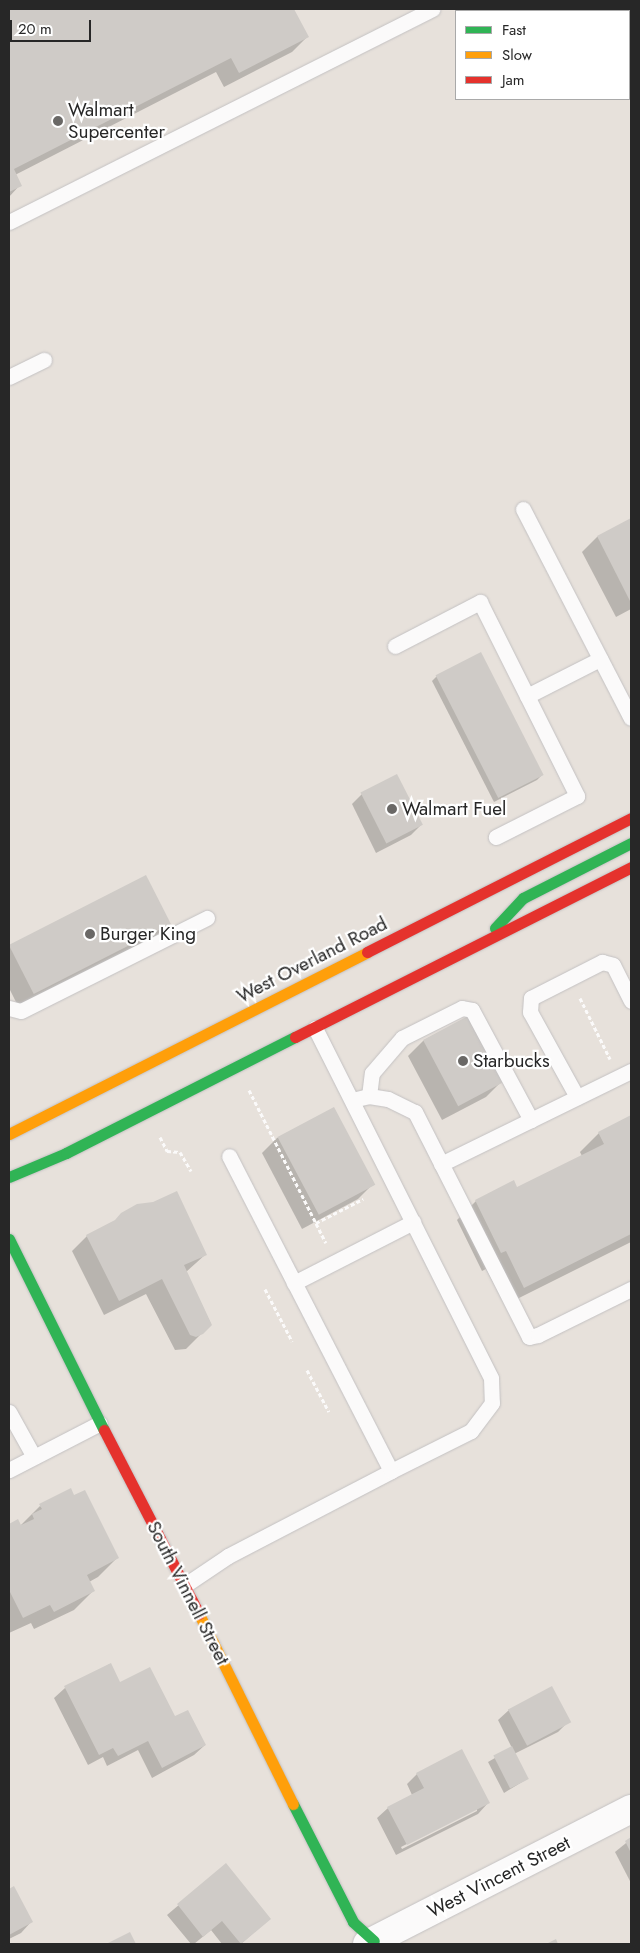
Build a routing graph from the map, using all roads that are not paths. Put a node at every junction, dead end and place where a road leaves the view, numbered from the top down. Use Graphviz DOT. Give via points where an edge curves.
graph roads {
  1 [pos="433,9"];
  2 [pos="9,222"];
  3 [pos="44,360"];
  4 [pos="9,377"];
  5 [pos="523,509"];
  6 [pos="394,646"];
  7 [pos="600,659"];
  8 [pos="527,696"];
  9 [pos="631,718"];
  10 [pos="631,818"];
  11 [pos="496,838"];
  12 [pos="631,843"];
  13 [pos="631,867"];
  14 [pos="207,918"];
  15 [pos="480,944"];
  16 [pos="631,1001"];
  17 [pos="9,1008"];
  18 [pos="315,1028"];
  19 [pos="631,1070"];
  20 [pos="369,1096"];
  21 [pos="577,1098"];
  22 [pos="352,1100"];
  23 [pos="532,1120"];
  24 [pos="9,1134"];
  25 [pos="229,1156"];
  26 [pos="441,1164"];
  27 [pos="9,1177"];
  28 [pos="413,1222"];
  29 [pos="9,1239"];
  30 [pos="294,1283"];
  31 [pos="631,1289"];
  32 [pos="9,1412"];
  33 [pos="100,1423"];
  34 [pos="34,1457"];
  35 [pos="9,1470"];
  36 [pos="390,1471"];
  37 [pos="185,1585"];
  38 [pos="631,1809"];
  39 [pos="409,1935"];
  40 [pos="370,1942"];
  1 -- 2 [label="lane"];
  3 -- 4 [label="lane"];
  5 -- 7 [label="lane"];
  6 -- 8 [label="lane" via="480,602"];
  7 -- 8 [label="lane"];
  7 -- 9 [label="lane"];
  8 -- 11 [label="lane" via="578,796"];
  10 -- 24 [label="main road, West Overland Road"];
  12 -- 15 [label="main road" via="523,898"];
  13 -- 15 [label="main road"];
  14 -- 17 [label="lane" via="21,1011"];
  15 -- 18 [label="main road"];
  16 -- 21 [label="lane" via="613,965 602,962 531,998 530,1012"];
  18 -- 22 [label="lane"];
  18 -- 27 [label="main road" via="66,1153"];
  19 -- 21 [label="lane"];
  20 -- 22 [label="lane"];
  20 -- 23 [label="lane" via="372,1073 402,1038 462,1008 472,1010"];
  20 -- 26 [label="lane" via="388,1099 415,1112"];
  21 -- 23 [label="lane"];
  22 -- 28 [label="lane"];
  23 -- 26 [label="lane"];
  25 -- 30 [label="lane"];
  26 -- 31 [label="lane" via="529,1337"];
  28 -- 30 [label="lane"];
  28 -- 36 [label="lane" via="491,1378 492,1403 471,1432"];
  29 -- 33 [label="main road, South Vinnell Street"];
  30 -- 36 [label="lane"];
  32 -- 34 [label="lane"];
  33 -- 34 [label="lane"];
  33 -- 37 [label="main road, South Vinnell Street"];
  34 -- 35 [label="lane"];
  36 -- 37 [label="lane" via="228,1556"];
  37 -- 40 [label="main road, South Vinnell Street" via="327,1874 353,1922"];
  38 -- 39 [label="street, West Vincent Street"];
  39 -- 40 [label="street, West Vincent Street"];
}
